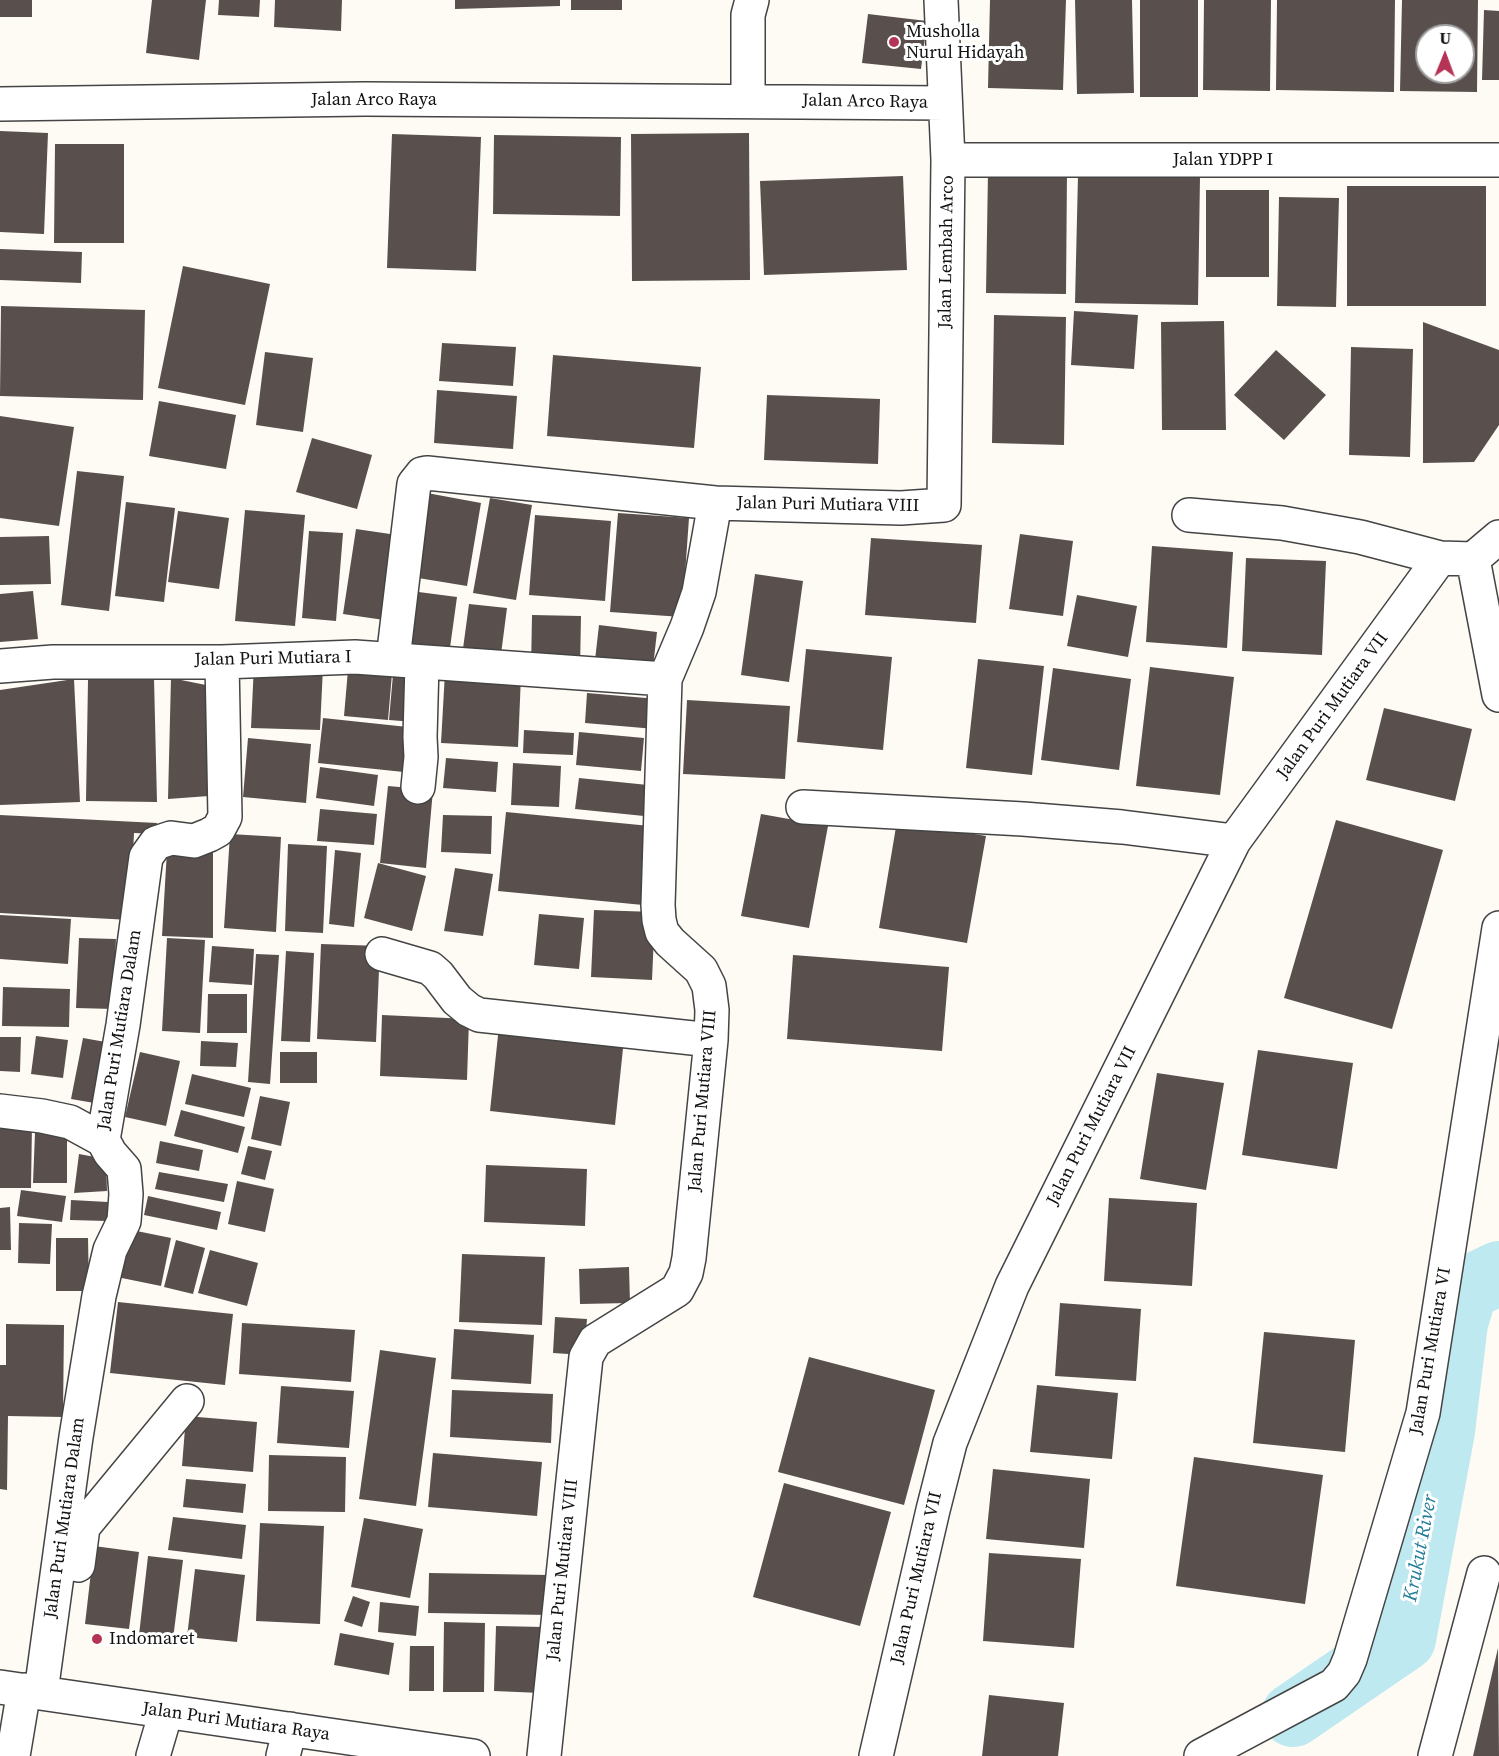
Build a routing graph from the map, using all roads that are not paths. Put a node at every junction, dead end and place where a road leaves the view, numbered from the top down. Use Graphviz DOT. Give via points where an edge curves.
graph roads {
  1 [pos="752,0"];
  2 [pos="941,0"];
  3 [pos="748,100"];
  4 [pos="945,103"];
  5 [pos="0,104"];
  6 [pos="948,160"];
  7 [pos="1499,160"];
  8 [pos="715,503"];
  9 [pos="944,505"];
  10 [pos="1189,515"];
  11 [pos="1499,537"];
  12 [pos="1440,558"];
  13 [pos="1473,559"];
  14 [pos="407,661"];
  15 [pos="222,662"];
  16 [pos="0,666"];
  17 [pos="665,679"];
  18 [pos="1499,695"];
  19 [pos="418,787"];
  20 [pos="803,807"];
  21 [pos="1234,842"];
  22 [pos="1499,928"];
  23 [pos="382,954"];
  24 [pos="711,1040"];
  25 [pos="0,1111"];
  26 [pos="103,1140"];
  27 [pos="188,1401"];
  28 [pos="1484,1573"];
  29 [pos="31,1691"];
  30 [pos="166,1712"];
  31 [pos="287,1743"];
  32 [pos="12,1756"];
  33 [pos="153,1756"];
  34 [pos="473,1756"];
  35 [pos="544,1756"];
  36 [pos="876,1756"];
  37 [pos="1201,1756"];
  38 [pos="1435,1756"];
  1 -- 3 [label="street" via="748,15"];
  2 -- 4 [label="street, Jalan Lembah Arco"];
  3 -- 4 [label="street, Jalan Arco Raya"];
  3 -- 5 [label="street, Jalan Arco Raya" via="366,99"];
  4 -- 6 [label="street, Jalan Lembah Arco"];
  6 -- 7 [label="street, Jalan YDPP I"];
  6 -- 9 [label="street, Jalan Lembah Arco"];
  8 -- 9 [label="street, Jalan Puri Mutiara VIII" via="901,508"];
  8 -- 14 [label="street" via="422,474 414,484"];
  8 -- 17 [label="street, Jalan Puri Mutiara VIII" via="699,592"];
  10 -- 12 [label="street" via="1282,523 1360,537"];
  11 -- 13 [label="street"];
  12 -- 13 [label="street"];
  12 -- 21 [label="street, Jalan Puri Mutiara VII"];
  13 -- 18 [label="street"];
  14 -- 15 [label="street, Jalan Puri Mutiara I" via="355,657"];
  14 -- 17 [label="street, Jalan Puri Mutiara I"];
  14 -- 19 [label="street" via="421,757"];
  15 -- 16 [label="street, Jalan Puri Mutiara I" via="53,662"];
  15 -- 26 [label="street, Jalan Puri Mutiara Dalam" via="225,817 218,830 209,835 194,841 171,838 156,843 146,856"];
  17 -- 24 [label="street, Jalan Puri Mutiara VIII" via="659,920 662,932 701,970 709,986"];
  20 -- 21 [label="street" via="1122,827"];
  21 -- 36 [label="street, Jalan Puri Mutiara VII" via="1012,1286 981,1363 950,1443"];
  22 -- 37 [label="street, Jalan Puri Mutiara VI" via="1423,1413 1350,1659 1334,1685"];
  23 -- 24 [label="street" via="430,969 457,1000 480,1015"];
  24 -- 35 [label="street, Jalan Puri Mutiara VIII" via="686,1273 677,1290 595,1341 586,1357"];
  25 -- 26 [label="street" via="70,1122"];
  26 -- 29 [label="street, Jalan Puri Mutiara Dalam" via="124,1169 124,1221 110,1250 99,1296"];
  27 -- 29 [label="street" via="83,1527"];
  28 -- 38 [label="street"];
  29 -- 30 [label="street, Jalan Puri Mutiara Raya"];
  29 -- 32 [label="street"];
  30 -- 31 [label="street, Jalan Puri Mutiara Raya"];
  30 -- 33 [label="street"];
  31 -- 34 [label="street, Jalan Puri Mutiara Raya"];
}
